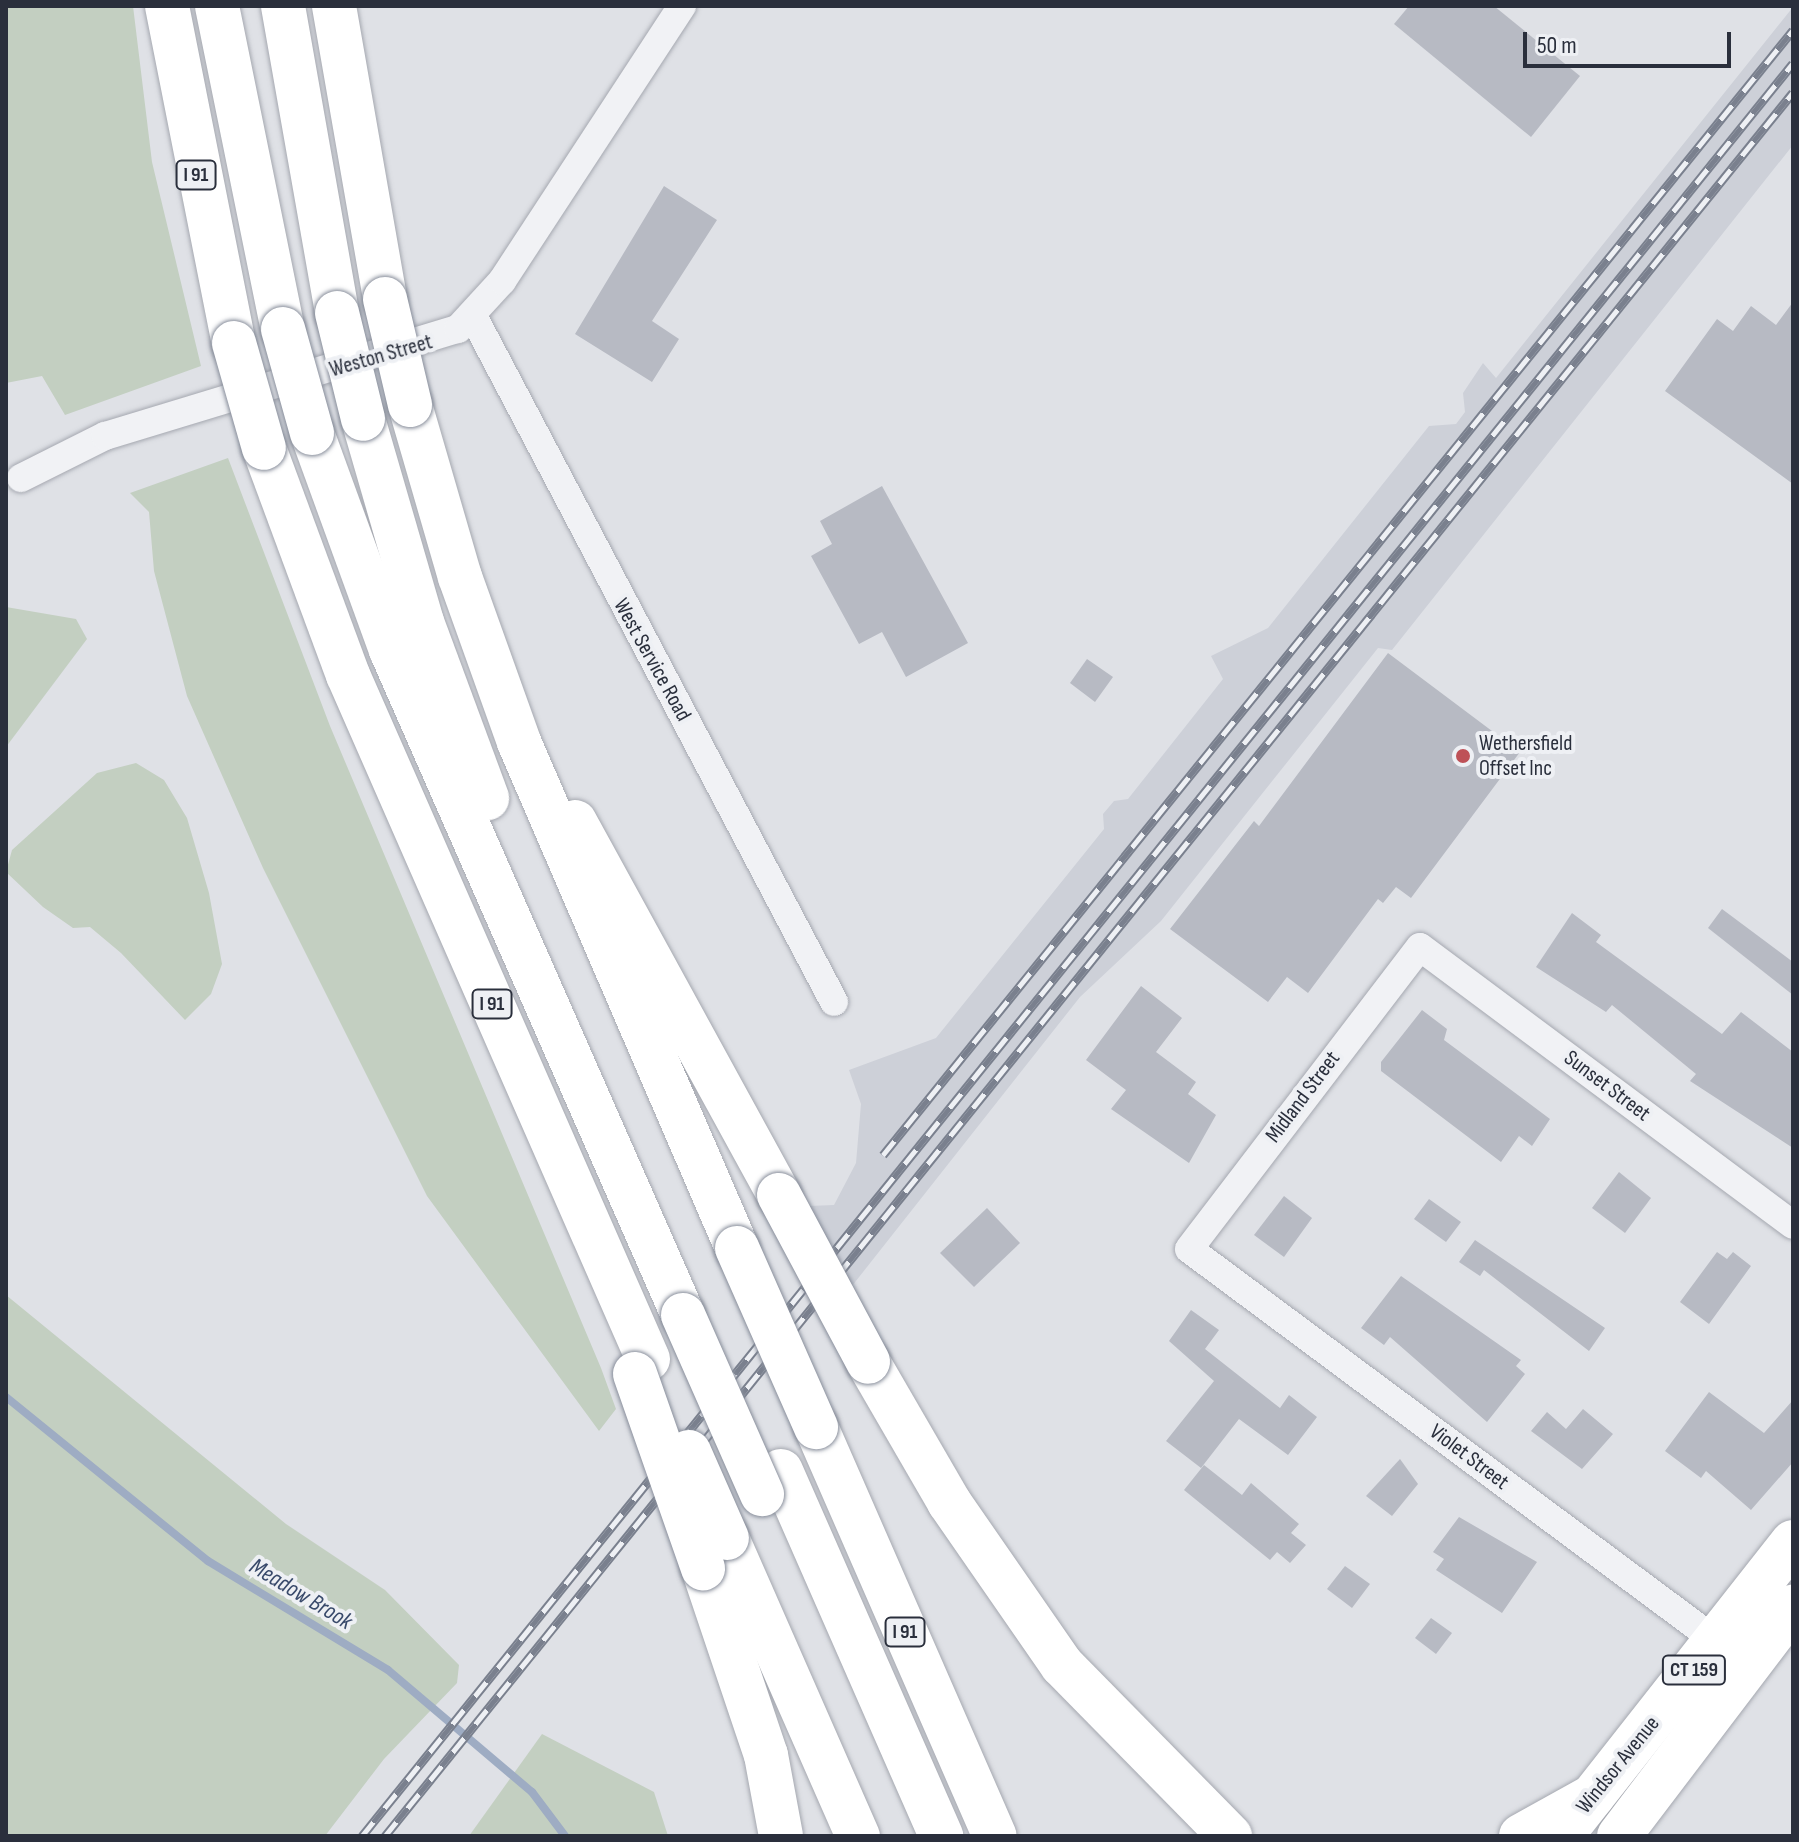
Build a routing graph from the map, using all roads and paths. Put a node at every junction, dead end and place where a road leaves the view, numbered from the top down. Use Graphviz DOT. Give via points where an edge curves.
graph roads {
  1 [pos="167,6"];
  2 [pos="217,6"];
  3 [pos="283,6"];
  4 [pos="334,6"];
  5 [pos="682,6"];
  6 [pos="473,316"];
  7 [pos="21,478"];
  8 [pos="519,742"];
  9 [pos="1420,947"];
  10 [pos="834,1002"];
  11 [pos="1793,1225"];
  12 [pos="1189,1249"];
  13 [pos="693,1303"];
  14 [pos="772,1482"];
  15 [pos="715,1553"];
  16 [pos="1787,1577"];
  17 [pos="1733,1654"];
  18 [pos="1173,1783"];
  19 [pos="1593,1796"];
  20 [pos="1624,1830"];
  21 [pos="781,1836"];
  22 [pos="858,1836"];
  23 [pos="913,1836"];
  24 [pos="941,1836"];
  25 [pos="995,1836"];
  26 [pos="1230,1836"];
  27 [pos="1254,1836"];
  28 [pos="1521,1836"];
  29 [pos="1561,1836"];
  1 -- 15 [label="main road, I 91, bridge" via="234,343 264,448 348,675 616,1287"];
  2 -- 13 [label="main road, bridge" via="283,329 312,433 391,650"];
  3 -- 13 [label="main road, bridge" via="337,313 363,419 462,734"];
  4 -- 8 [label="main road, I 91, bridge" via="385,299 410,405"];
  5 -- 6 [label="street, Weston Street"];
  6 -- 7 [label="street, Weston Street" via="426,344 91,441"];
  6 -- 10 [label="street, West Service Road"];
  8 -- 18 [label="main road, bridge" via="597,856 868,1362 1013,1598 1087,1694"];
  8 -- 25 [label="main road, I 91, bridge"];
  9 -- 11 [label="street, Sunset Street"];
  9 -- 12 [label="street, Midland Street"];
  12 -- 17 [label="street, Violet Street"];
  13 -- 14 [label="main road, bridge"];
  14 -- 23 [label="main road"];
  14 -- 24 [label="main road"];
  15 -- 21 [label="main road"];
  15 -- 22 [label="main road, I 91"];
  16 -- 17 [label="main road, Windsor Avenue / CT 159"];
  17 -- 19 [label="main road, Windsor Avenue / CT 159"];
  17 -- 20 [label="main road, Windsor Avenue / CT 159"];
  18 -- 26 [label="main road"];
  18 -- 27 [label="main road"];
  19 -- 20 [label="main road"];
  19 -- 28 [label="main road"];
  19 -- 29 [label="main road, Windsor Avenue / CT 159"];
}
